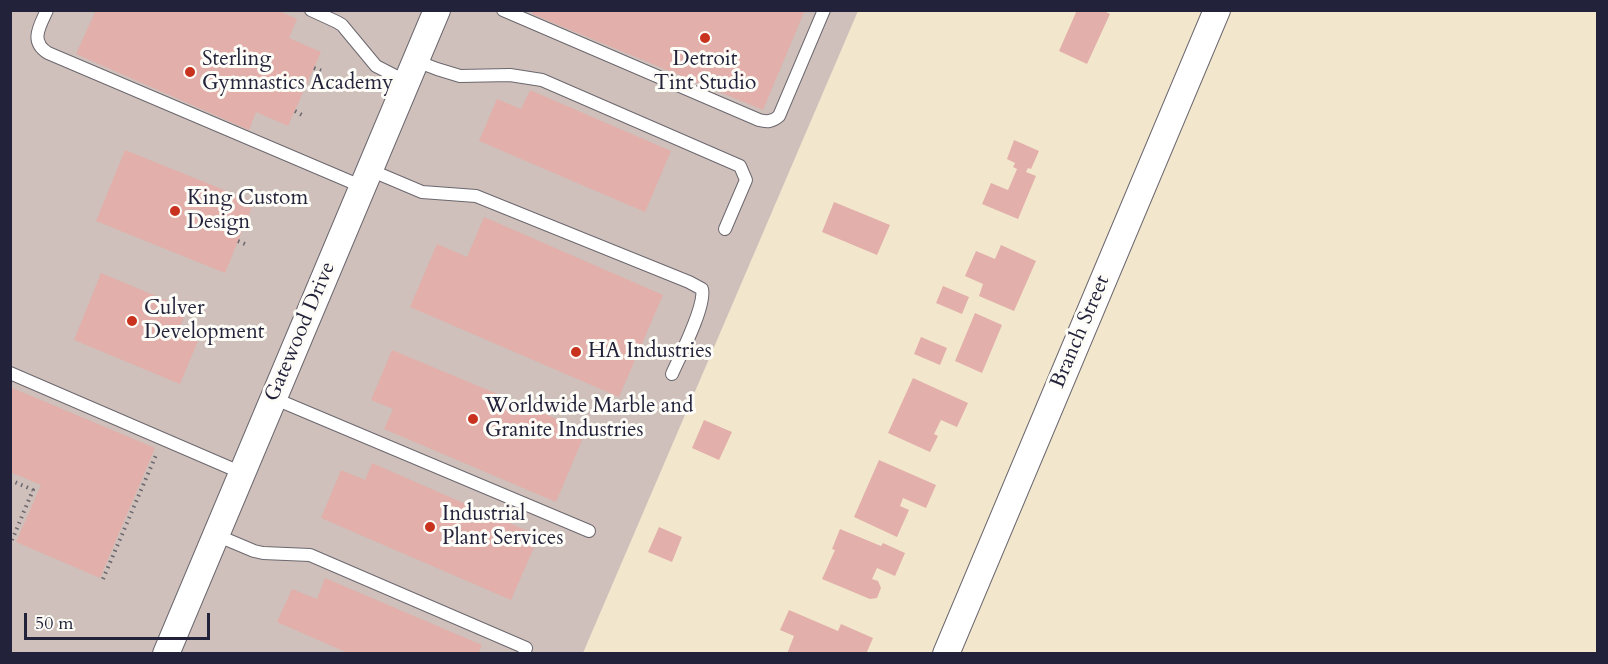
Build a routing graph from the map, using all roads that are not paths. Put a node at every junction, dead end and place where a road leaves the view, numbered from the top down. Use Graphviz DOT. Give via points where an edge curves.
graph roads {
  1 [pos="47,10"];
  2 [pos="311,10"];
  3 [pos="437,10"];
  4 [pos="503,10"];
  5 [pos="824,10"];
  6 [pos="1217,10"];
  7 [pos="411,71"];
  8 [pos="366,178"];
  9 [pos="725,229"];
  10 [pos="10,373"];
  11 [pos="672,374"];
  12 [pos="273,398"];
  13 [pos="242,473"];
  14 [pos="589,531"];
  15 [pos="216,535"];
  16 [pos="166,654"];
  17 [pos="524,654"];
  18 [pos="946,654"];
  1 -- 8 [label="lane" via="36,38 48,53"];
  2 -- 7 [label="lane" via="342,26 376,66"];
  3 -- 7 [label="street, Gatewood Drive"];
  4 -- 5 [label="lane" via="769,122 779,116"];
  6 -- 18 [label="street, Branch Street"];
  7 -- 8 [label="street, Gatewood Drive"];
  7 -- 9 [label="lane" via="437,69 460,76 510,75 542,80 741,166 746,180"];
  8 -- 11 [label="lane" via="422,192 476,196 702,289 700,309"];
  8 -- 12 [label="street, Gatewood Drive"];
  10 -- 13 [label="lane"];
  12 -- 13 [label="street, Gatewood Drive"];
  12 -- 14 [label="lane"];
  13 -- 15 [label="street, Gatewood Drive"];
  15 -- 16 [label="street, Gatewood Drive"];
  15 -- 17 [label="lane" via="263,554 310,555 526,648"];
}
